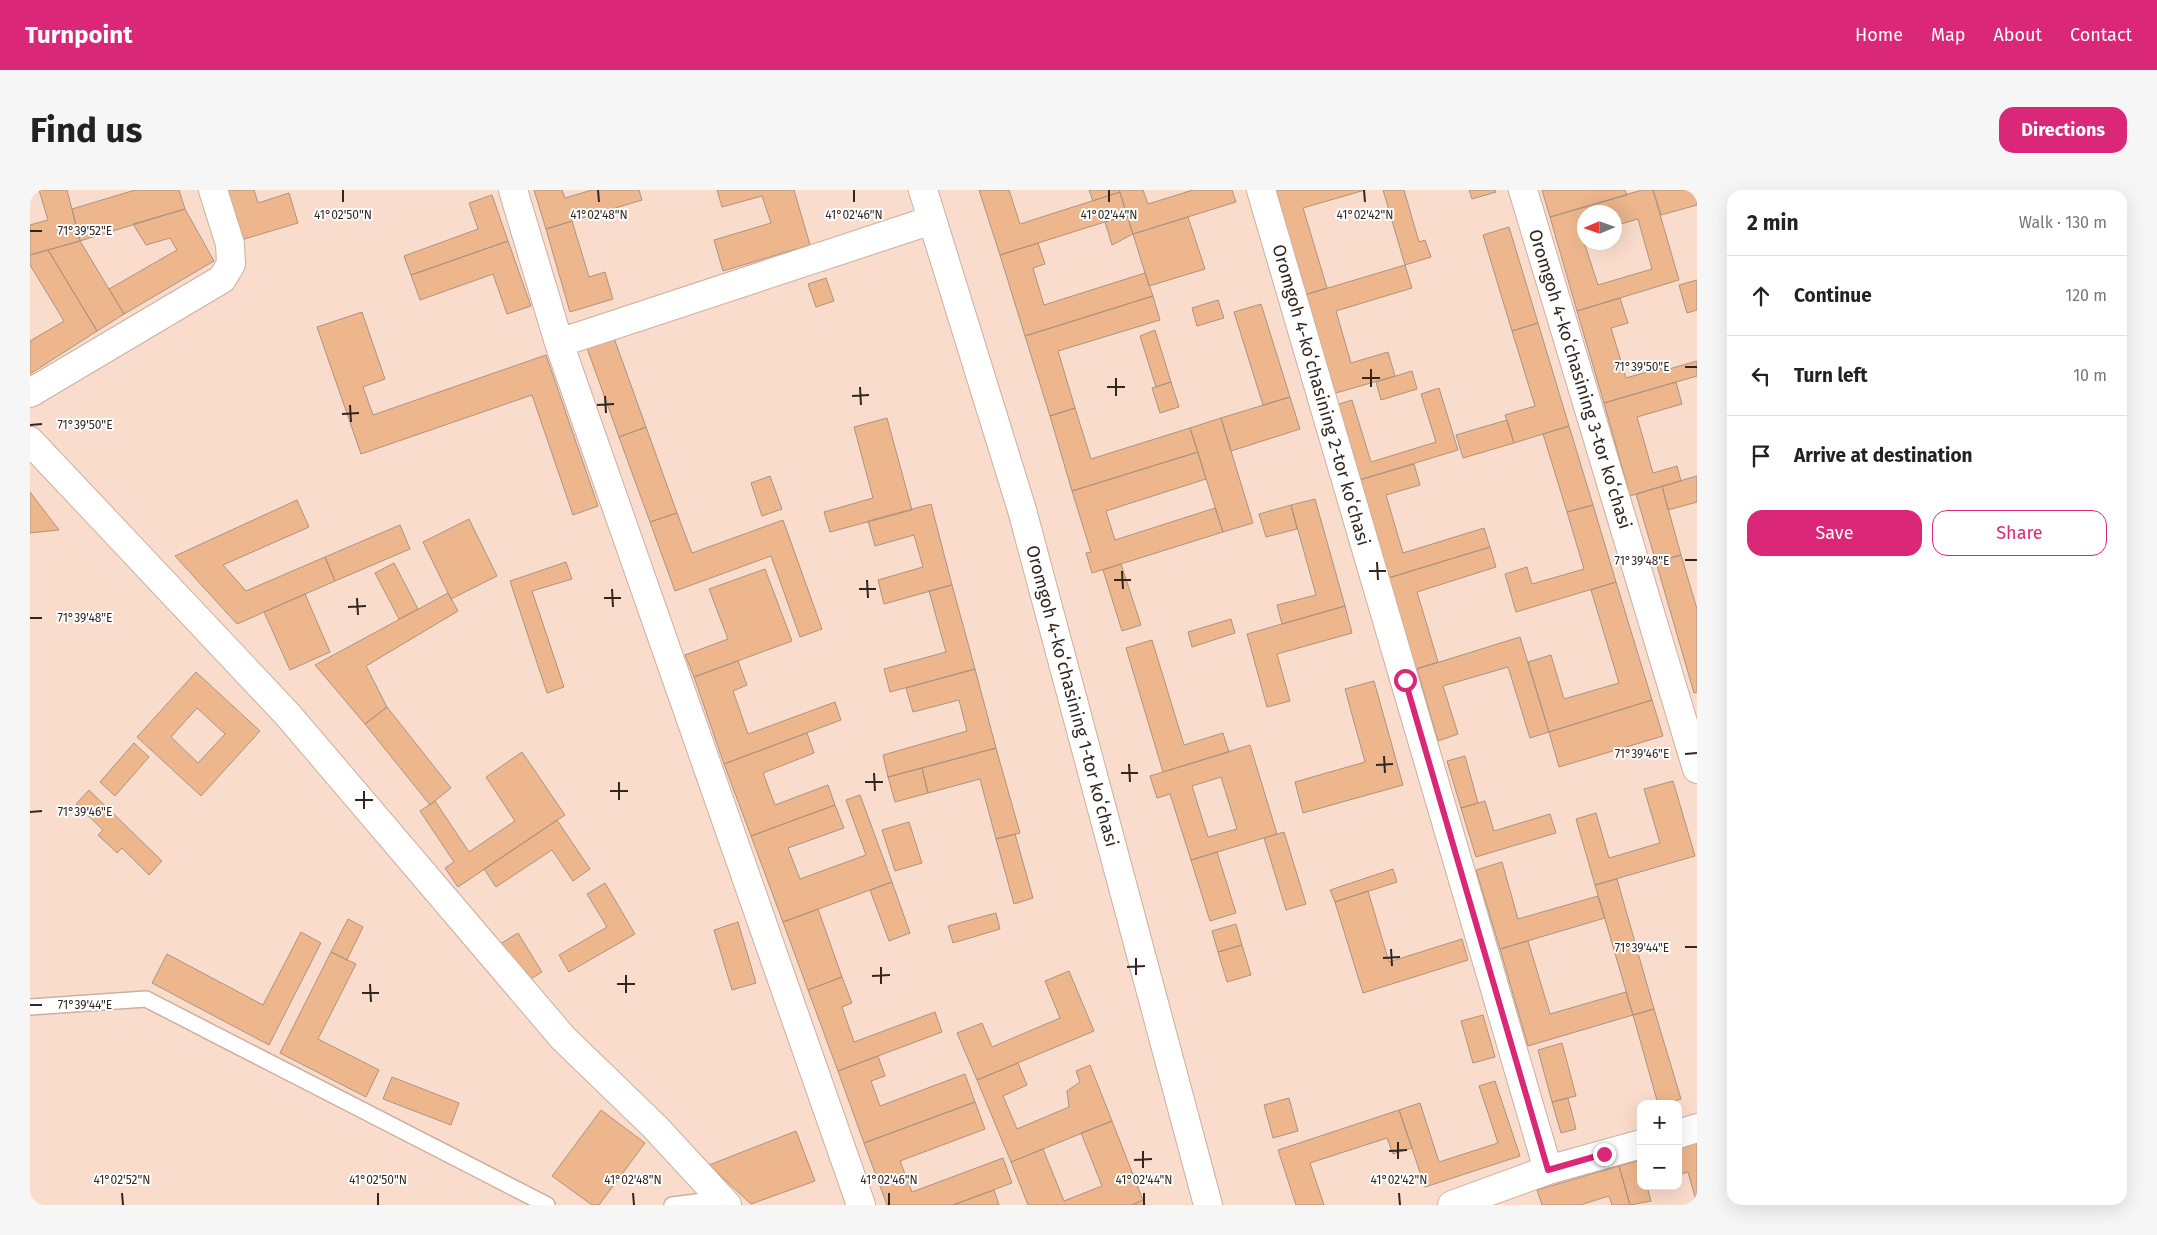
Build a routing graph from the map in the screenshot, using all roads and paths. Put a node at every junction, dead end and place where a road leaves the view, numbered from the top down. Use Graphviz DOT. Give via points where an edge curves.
graph roads {
  1 [pos="213,190"];
  2 [pos="512,190"];
  3 [pos="923,190"];
  4 [pos="1261,190"];
  5 [pos="1523,190"];
  6 [pos="932,220"];
  7 [pos="559,343"];
  8 [pos="30,393"];
  9 [pos="30,441"];
  10 [pos="1697,769"];
  11 [pos="30,1007"];
  12 [pos="1697,1128"];
  13 [pos="1682,1133"];
  14 [pos="1637,1145"];
  15 [pos="1548,1170"];
  16 [pos="724,1202"];
  17 [pos="547,1205"];
  18 [pos="672,1205"];
  19 [pos="860,1205"];
  20 [pos="1208,1205"];
  21 [pos="1452,1205"];
  1 -- 8 [label="street" via="230,244 231,264 222,279"];
  2 -- 7 [label="street"];
  3 -- 6 [label="street, Oromgoh 4-koʻchasining 1-tor koʻchasi"];
  4 -- 15 [label="street, Oromgoh 4-koʻchasining 2-tor koʻchasi"];
  5 -- 10 [label="street, Oromgoh 4-koʻchasining 3-tor koʻchasi"];
  6 -- 7 [label="street"];
  6 -- 20 [label="street, Oromgoh 4-koʻchasining 1-tor koʻchasi" via="1022,510"];
  7 -- 19 [label="street"];
  9 -- 16 [label="street" via="288,715 563,1038 656,1127"];
  11 -- 17 [label="lane" via="146,998"];
  12 -- 13 [label="street"];
  14 -- 15 [label="street"];
  15 -- 21 [label="street"];
  16 -- 18 [label="lane"];
}
